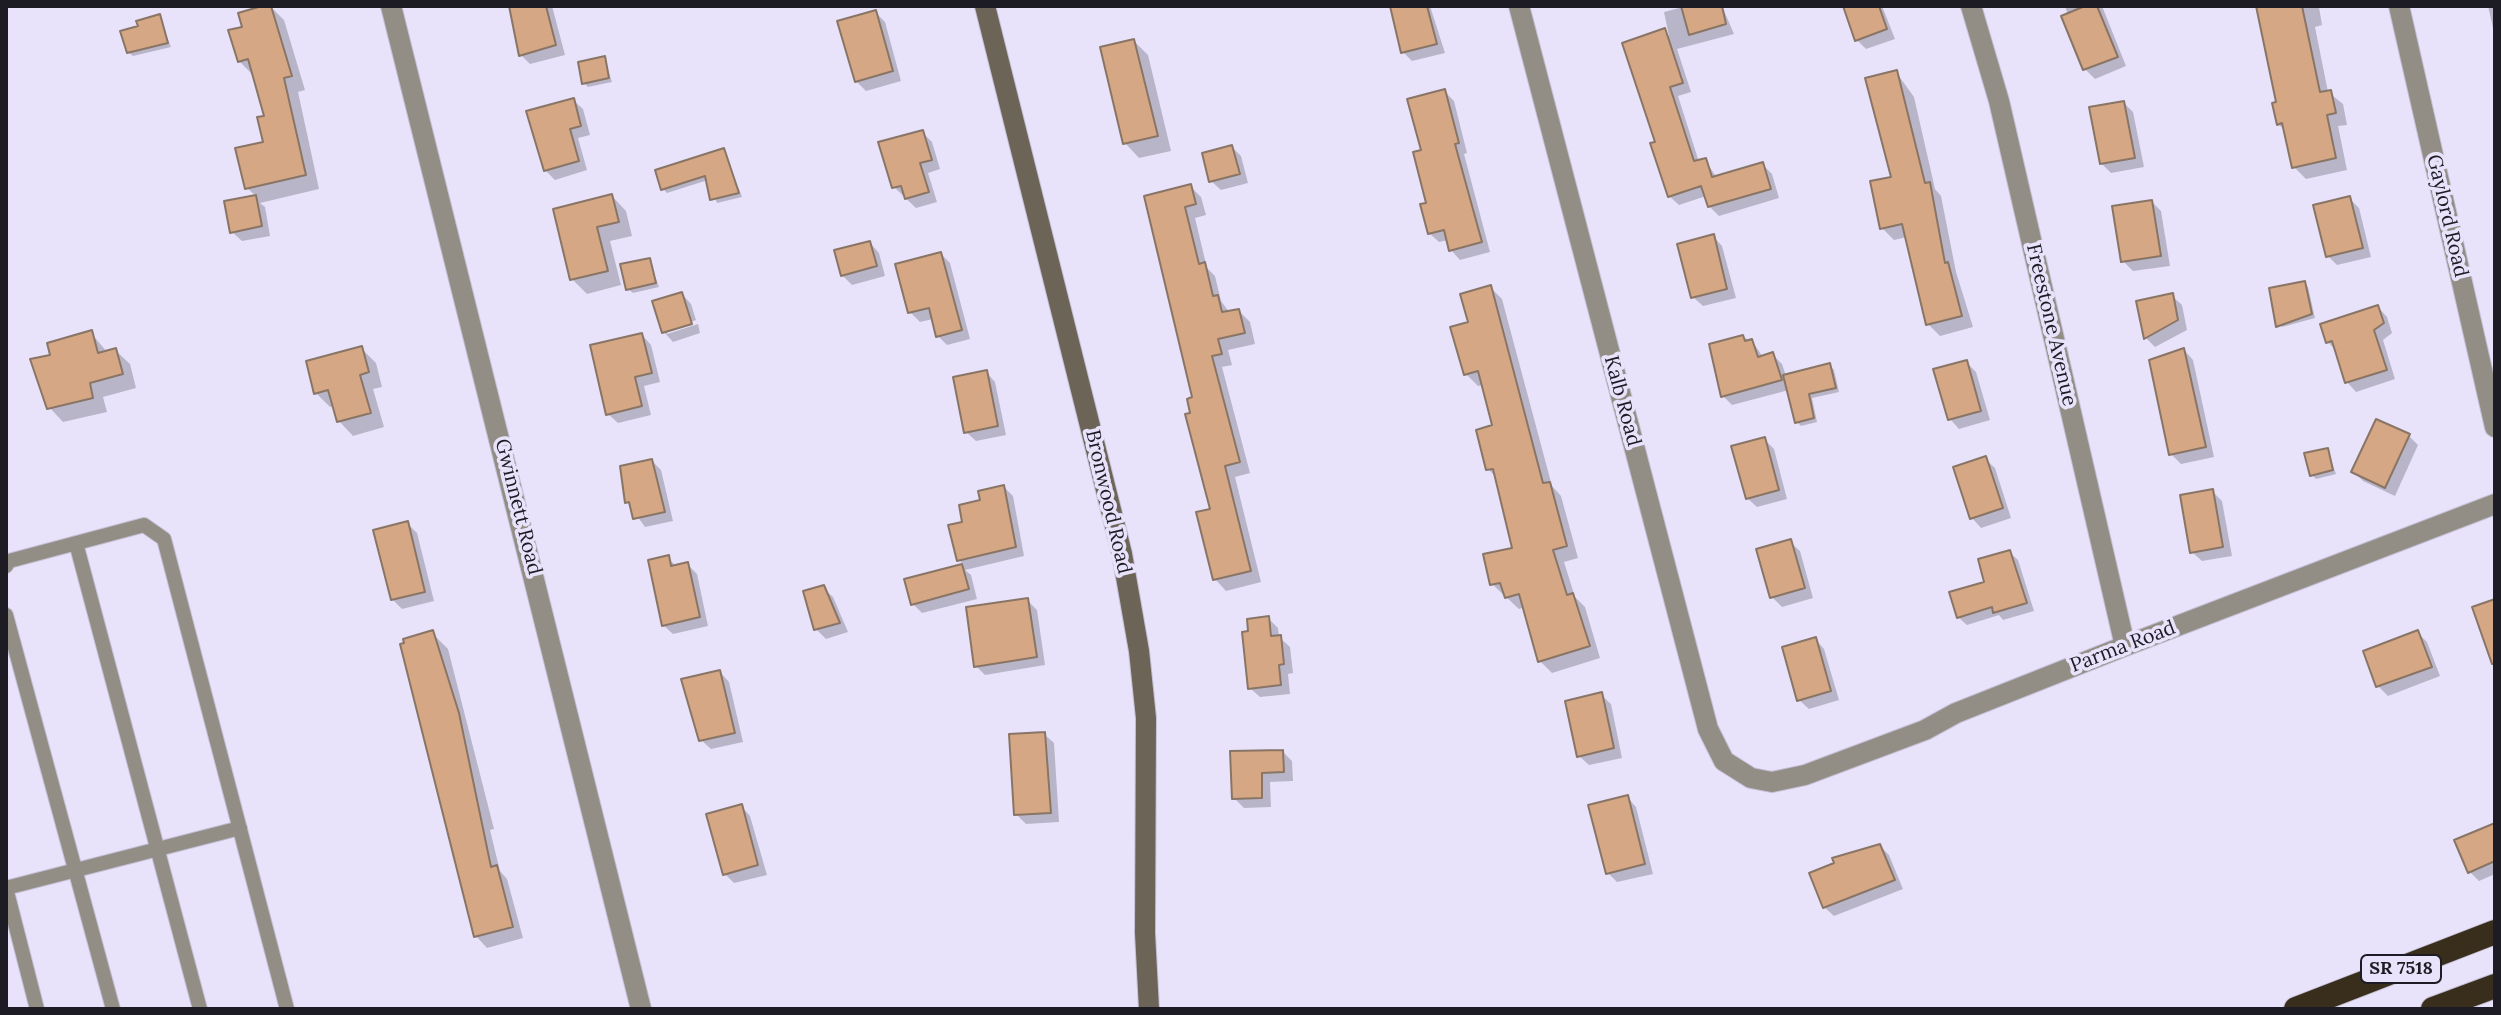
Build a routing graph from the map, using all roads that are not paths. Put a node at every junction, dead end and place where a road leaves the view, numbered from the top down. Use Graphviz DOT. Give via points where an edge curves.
graph roads {
  1 [pos="391,6"];
  2 [pos="985,6"];
  3 [pos="1519,6"];
  4 [pos="1971,6"];
  5 [pos="2399,6"];
  6 [pos="2495,427"];
  7 [pos="2495,504"];
  8 [pos="76,543"];
  9 [pos="6,566"];
  10 [pos="6,615"];
  11 [pos="2125,646"];
  12 [pos="1751,778"];
  13 [pos="240,828"];
  14 [pos="158,849"];
  15 [pos="75,869"];
  16 [pos="6,888"];
  17 [pos="2495,932"];
  18 [pos="2495,986"];
  19 [pos="37,1009"];
  20 [pos="113,1009"];
  21 [pos="200,1009"];
  22 [pos="287,1009"];
  23 [pos="641,1009"];
  24 [pos="1149,1009"];
  25 [pos="2296,1009"];
  26 [pos="2433,1009"];
  1 -- 23 [label="street, Gwinnett Road"];
  2 -- 24 [label="street, Bronwood Road" via="1122,554 1139,651 1146,718"];
  3 -- 12 [label="street, Kalb Road" via="1708,729 1724,761"];
  4 -- 11 [label="street, Freestone Avenue" via="1999,101"];
  5 -- 6 [label="street, Gaylord Road"];
  7 -- 11 [label="street, Parma Road"];
  8 -- 9 [label="lane"];
  8 -- 13 [label="lane" via="144,525 164,539"];
  8 -- 14 [label="lane"];
  10 -- 15 [label="lane"];
  11 -- 12 [label="street, Parma Road" via="1805,775 1772,782"];
  13 -- 14 [label="lane"];
  13 -- 22 [label="lane"];
  14 -- 15 [label="lane"];
  14 -- 21 [label="lane"];
  15 -- 16 [label="lane"];
  15 -- 20 [label="lane"];
  16 -- 19 [label="lane"];
  17 -- 25 [label="highway, SR 7518"];
  18 -- 26 [label="highway, SR 7518"];
}
